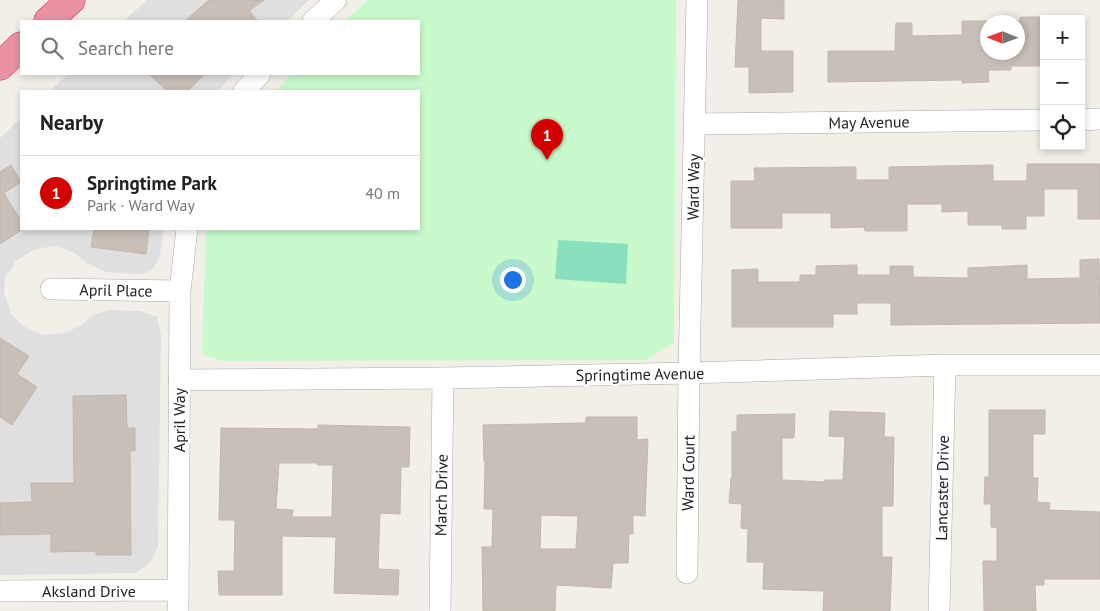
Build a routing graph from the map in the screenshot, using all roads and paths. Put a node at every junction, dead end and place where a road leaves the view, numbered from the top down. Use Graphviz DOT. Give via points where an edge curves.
graph roads {
  1 [pos="71,0"];
  2 [pos="336,0"];
  3 [pos="697,0"];
  4 [pos="49,20"];
  5 [pos="314,20"];
  6 [pos="20,47"];
  7 [pos="0,66"];
  8 [pos="259,75"];
  9 [pos="245,90"];
  10 [pos="1100,119"];
  11 [pos="1040,120"];
  12 [pos="1085,120"];
  13 [pos="694,124"];
  14 [pos="187,230"];
  15 [pos="51,289"];
  16 [pos="180,291"];
  17 [pos="945,365"];
  18 [pos="1100,365"];
  19 [pos="689,373"];
  20 [pos="443,378"];
  21 [pos="179,380"];
  22 [pos="687,573"];
  23 [pos="0,591"];
  24 [pos="178,601"];
  25 [pos="440,611"];
  26 [pos="939,611"];
  1 -- 4 [label="highway"];
  2 -- 5 [label="street"];
  3 -- 13 [label="street, Ward Way"];
  6 -- 7 [label="highway"];
  8 -- 9 [label="street"];
  10 -- 12 [label="street"];
  11 -- 13 [label="street, May Avenue"];
  13 -- 19 [label="street, Ward Way"];
  14 -- 16 [label="street, April Way"];
  15 -- 16 [label="street, April Place"];
  16 -- 21 [label="street, April Way"];
  17 -- 18 [label="street, Springtime Avenue"];
  17 -- 19 [label="street, Springtime Avenue"];
  17 -- 26 [label="street, Lancaster Drive"];
  19 -- 20 [label="street, Springtime Avenue"];
  19 -- 22 [label="street, Ward Court"];
  20 -- 21 [label="street, Springtime Avenue"];
  20 -- 25 [label="street, March Drive"];
  21 -- 24 [label="street, April Way"];
  23 -- 24 [label="street, Aksland Drive"];
}
